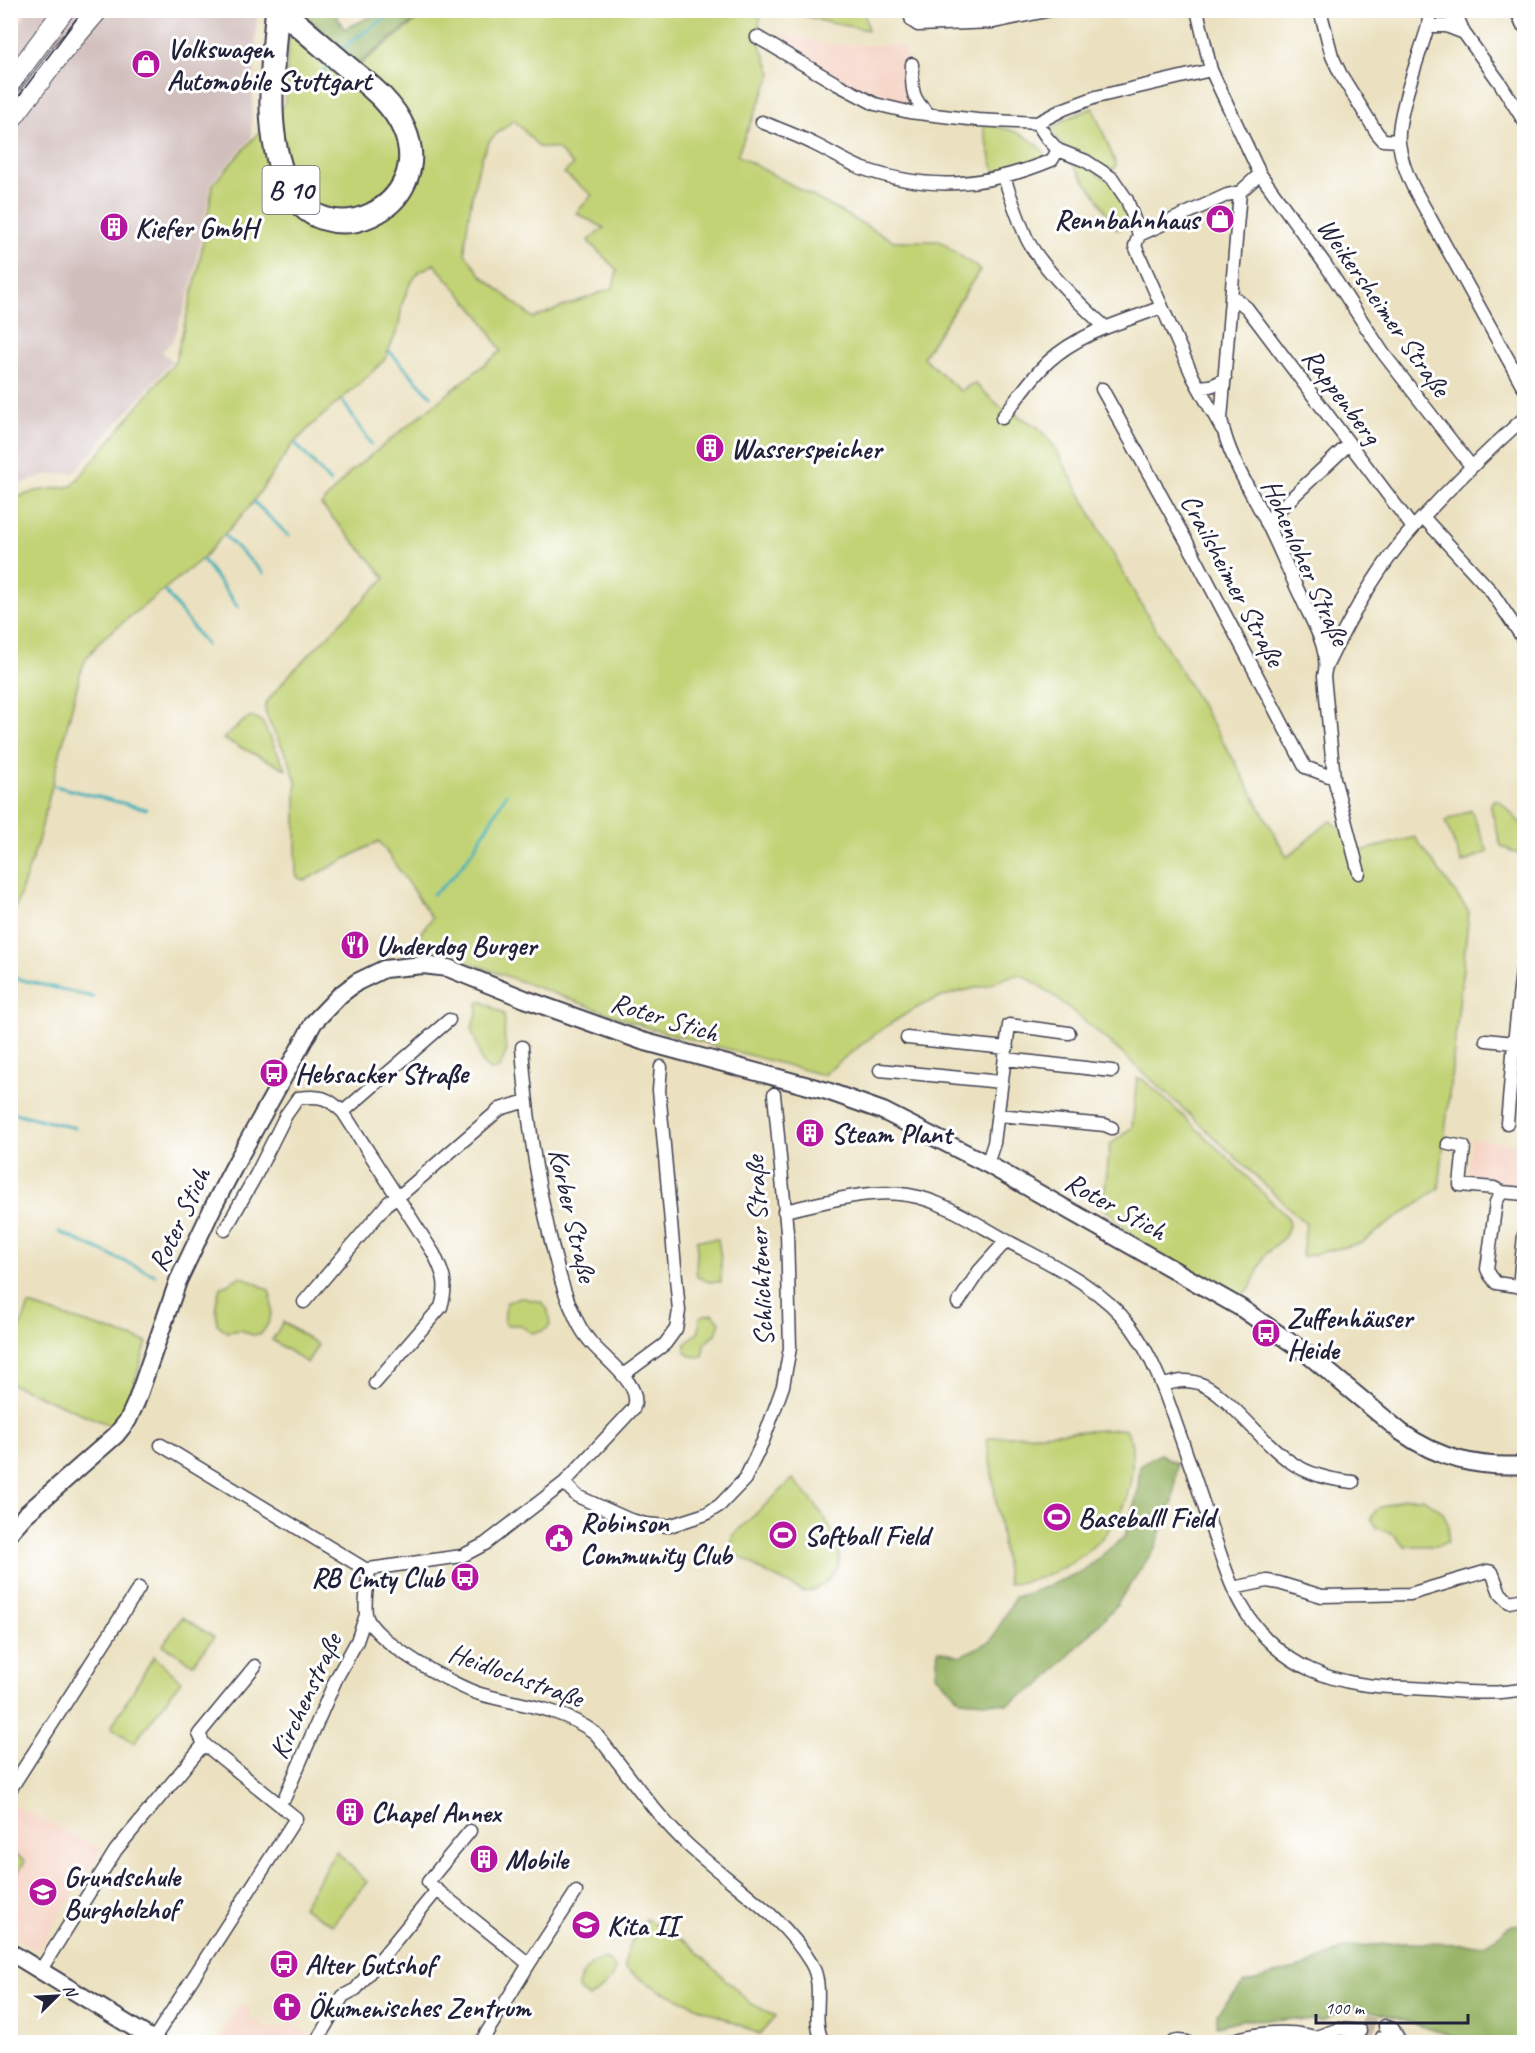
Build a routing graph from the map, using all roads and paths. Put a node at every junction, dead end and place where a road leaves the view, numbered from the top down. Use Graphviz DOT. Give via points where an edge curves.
graph roads {
  1 [pos="64,10"];
  2 [pos="98,10"];
  3 [pos="278,10"];
  4 [pos="909,10"];
  5 [pos="1051,10"];
  6 [pos="1197,10"];
  7 [pos="1320,10"];
  8 [pos="1430,10"];
  9 [pos="1443,10"];
  10 [pos="1519,10"];
  11 [pos="1524,23"];
  12 [pos="1428,26"];
  13 [pos="1464,33"];
  14 [pos="757,37"];
  15 [pos="912,64"];
  16 [pos="1211,70"];
  17 [pos="10,83"];
  18 [pos="929,114"];
  19 [pos="10,121"];
  20 [pos="1524,121"];
  21 [pos="762,122"];
  22 [pos="1037,123"];
  23 [pos="1399,141"];
  24 [pos="1058,150"];
  25 [pos="1260,174"];
  26 [pos="1005,177"];
  27 [pos="1240,192"];
  28 [pos="1139,235"];
  29 [pos="1231,295"];
  30 [pos="1162,307"];
  31 [pos="1105,327"];
  32 [pos="1225,378"];
  33 [pos="1198,386"];
  34 [pos="1524,388"];
  35 [pos="1102,389"];
  36 [pos="1002,418"];
  37 [pos="1524,418"];
  38 [pos="1224,431"];
  39 [pos="1348,444"];
  40 [pos="1471,466"];
  41 [pos="1424,518"];
  42 [pos="1266,522"];
  43 [pos="1413,528"];
  44 [pos="1524,640"];
  45 [pos="1327,665"];
  46 [pos="1334,778"];
  47 [pos="1359,873"];
  48 [pos="1524,953"];
  49 [pos="449,1020"];
  50 [pos="1069,1033"];
  51 [pos="907,1038"];
  52 [pos="1486,1040"];
  53 [pos="1520,1043"];
  54 [pos="522,1047"];
  55 [pos="1006,1054"];
  56 [pos="661,1067"];
  57 [pos="879,1070"];
  58 [pos="1112,1071"];
  59 [pos="1001,1082"];
  60 [pos="774,1094"];
  61 [pos="526,1101"];
  62 [pos="343,1112"];
  63 [pos="998,1115"];
  64 [pos="1507,1123"];
  65 [pos="1112,1128"];
  66 [pos="1448,1144"];
  67 [pos="987,1164"];
  68 [pos="1502,1192"];
  69 [pos="1524,1194"];
  70 [pos="397,1197"];
  71 [pos="784,1211"];
  72 [pos="225,1230"];
  73 [pos="1524,1235"];
  74 [pos="1006,1240"];
  75 [pos="1522,1287"];
  76 [pos="304,1302"];
  77 [pos="958,1303"];
  78 [pos="623,1375"];
  79 [pos="375,1383"];
  80 [pos="1162,1386"];
  81 [pos="161,1445"];
  82 [pos="1524,1465"];
  83 [pos="1353,1482"];
  84 [pos="564,1483"];
  85 [pos="10,1533"];
  86 [pos="369,1569"];
  87 [pos="139,1588"];
  88 [pos="1233,1588"];
  89 [pos="1524,1599"];
  90 [pos="366,1615"];
  91 [pos="255,1666"];
  92 [pos="1524,1689"];
  93 [pos="204,1744"];
  94 [pos="10,1790"];
  95 [pos="285,1797"];
  96 [pos="470,1831"];
  97 [pos="437,1890"];
  98 [pos="576,1892"];
  99 [pos="10,1952"];
  100 [pos="529,1964"];
  101 [pos="40,1971"];
  102 [pos="1362,2026"];
  103 [pos="1383,2032"];
  104 [pos="1316,2037"];
  105 [pos="155,2041"];
  106 [pos="316,2043"];
  107 [pos="481,2043"];
  108 [pos="823,2043"];
  109 [pos="1173,2043"];
  110 [pos="1186,2043"];
  111 [pos="1227,2043"];
  112 [pos="1330,2043"];
  113 [pos="1398,2043"];
  1 -- 17 [label="main road"];
  2 -- 19 [label="main road"];
  3 -- 3 [label="highway, B 10" via="376,90 405,132 410,154 405,181 390,203 369,217 352,222 326,219 303,206 287,184 275,143 272,111"];
  4 -- 5 [label="street" via="912,21 918,25 994,21"];
  6 -- 16 [label="street"];
  7 -- 23 [label="street" via="1341,75 1383,140"];
  8 -- 12 [label="street"];
  9 -- 13 [label="street" via="1459,21"];
  10 -- 11 [label="street"];
  12 -- 13 [label="street" via="1446,26"];
  12 -- 23 [label="street" via="1401,120"];
  13 -- 20 [label="street"];
  14 -- 18 [label="street" via="875,104"];
  15 -- 18 [label="street" via="912,91"];
  16 -- 22 [label="street" via="1108,93"];
  16 -- 25 [label="street"];
  18 -- 22 [label="street"];
  21 -- 26 [label="street" via="859,167 899,180 970,184"];
  22 -- 24 [label="street"];
  23 -- 34 [label="street" via="1404,169 1413,187"];
  24 -- 26 [label="street" via="1052,160"];
  24 -- 28 [label="street" via="1086,161 1112,178 1127,200"];
  25 -- 27 [label="street"];
  25 -- 40 [label="street, Weikersheimer Straße" via="1383,353"];
  26 -- 31 [label="street" via="1028,240 1038,256"];
  27 -- 28 [label="street"];
  27 -- 29 [label="street, Hohenloher Straße"];
  28 -- 30 [label="street" via="1135,246"];
  29 -- 32 [label="street, Hohenloher Straße"];
  29 -- 39 [label="street, Rappenberg" via="1247,308"];
  30 -- 31 [label="street"];
  30 -- 33 [label="street"];
  31 -- 36 [label="street" via="1049,361"];
  32 -- 33 [label="street" via="1213,386"];
  32 -- 38 [label="street, Hohenloher Straße"];
  33 -- 38 [label="street"];
  35 -- 46 [label="street, Crailsheimer Straße" via="1305,767"];
  37 -- 40 [label="street"];
  38 -- 42 [label="street, Hohenloher Straße" via="1235,464"];
  39 -- 42 [label="street"];
  39 -- 43 [label="street, Rappenberg"];
  40 -- 41 [label="street"];
  41 -- 43 [label="street"];
  41 -- 44 [label="street" via="1491,591"];
  42 -- 45 [label="street, Hohenloher Straße" via="1319,637"];
  43 -- 45 [label="street" via="1369,587"];
  45 -- 46 [label="street, Hohenloher Straße" via="1324,676"];
  46 -- 47 [label="street, Hohenloher Straße"];
  48 -- 53 [label="street"];
  49 -- 62 [label="street"];
  50 -- 55 [label="street" via="1009,1025"];
  51 -- 55 [label="street"];
  52 -- 53 [label="street"];
  53 -- 64 [label="street"];
  54 -- 61 [label="street, Korber Straße"];
  55 -- 58 [label="street"];
  55 -- 59 [label="street"];
  56 -- 78 [label="street" via="659,1090 679,1311 676,1329 665,1344"];
  57 -- 59 [label="street"];
  59 -- 63 [label="street"];
  60 -- 71 [label="street, Schlichtener Straße"];
  61 -- 70 [label="street" via="500,1109"];
  61 -- 78 [label="street, Korber Straße" via="537,1182 563,1290 589,1341"];
  62 -- 70 [label="street"];
  62 -- 72 [label="street" via="324,1097 298,1098"];
  63 -- 65 [label="street"];
  63 -- 67 [label="street"];
  66 -- 68 [label="street" via="1464,1147 1460,1185"];
  67 -- 82 [label="street, Roter Stich" via="1241,1308 1306,1353 1417,1443 1466,1462"];
  67 -- 85 [label="street, Roter Stich" via="883,1111 840,1095 642,1041 448,968 423,965 384,969 357,982 314,1022 237,1161 178,1281 128,1420"];
  68 -- 69 [label="street"];
  68 -- 75 [label="street" via="1496,1202 1487,1269 1496,1282"];
  70 -- 76 [label="street" via="376,1215"];
  70 -- 79 [label="street" via="434,1254 444,1275 445,1292 441,1307"];
  71 -- 74 [label="street" via="873,1194 909,1195 939,1204"];
  71 -- 84 [label="street, Schlichtener Straße" via="790,1278 790,1348 783,1386 764,1441 745,1479 706,1514 669,1526 628,1519 577,1496"];
  73 -- 75 [label="street"];
  74 -- 77 [label="street"];
  74 -- 80 [label="street" via="1081,1282 1107,1302 1139,1340"];
  78 -- 84 [label="street, Korber Straße" via="636,1404"];
  80 -- 83 [label="street" via="1182,1381 1204,1385 1291,1463 1315,1474"];
  80 -- 88 [label="street"];
  81 -- 86 [label="street"];
  84 -- 86 [label="street, Korber Straße" via="485,1544 462,1556"];
  86 -- 90 [label="street"];
  87 -- 94 [label="street"];
  88 -- 89 [label="street" via="1267,1581 1322,1596 1410,1594 1488,1571 1509,1602"];
  88 -- 92 [label="street" via="1252,1622 1277,1649 1328,1677 1397,1688 1491,1692"];
  90 -- 95 [label="street, Kirchenstraße"];
  90 -- 108 [label="street, Heidlochstraße" via="370,1626 382,1637 446,1679 481,1694 580,1722 595,1733 688,1845 765,1911 807,1956 818,1980 818,2032"];
  91 -- 93 [label="street" via="199,1734"];
  93 -- 101 [label="street" via="116,1850"];
  93 -- 105 [label="street" via="296,1818"];
  96 -- 97 [label="street" via="428,1882"];
  97 -- 100 [label="street"];
  97 -- 106 [label="street" via="356,1989 343,1996"];
  98 -- 100 [label="street"];
  99 -- 101 [label="street"];
  100 -- 107 [label="street"];
  101 -- 105 [label="street"];
  102 -- 104 [label="street"];
  103 -- 113 [label="street"];
  104 -- 111 [label="street" via="1269,2033"];
  104 -- 112 [label="street"];
  109 -- 110 [label="street"];
}
